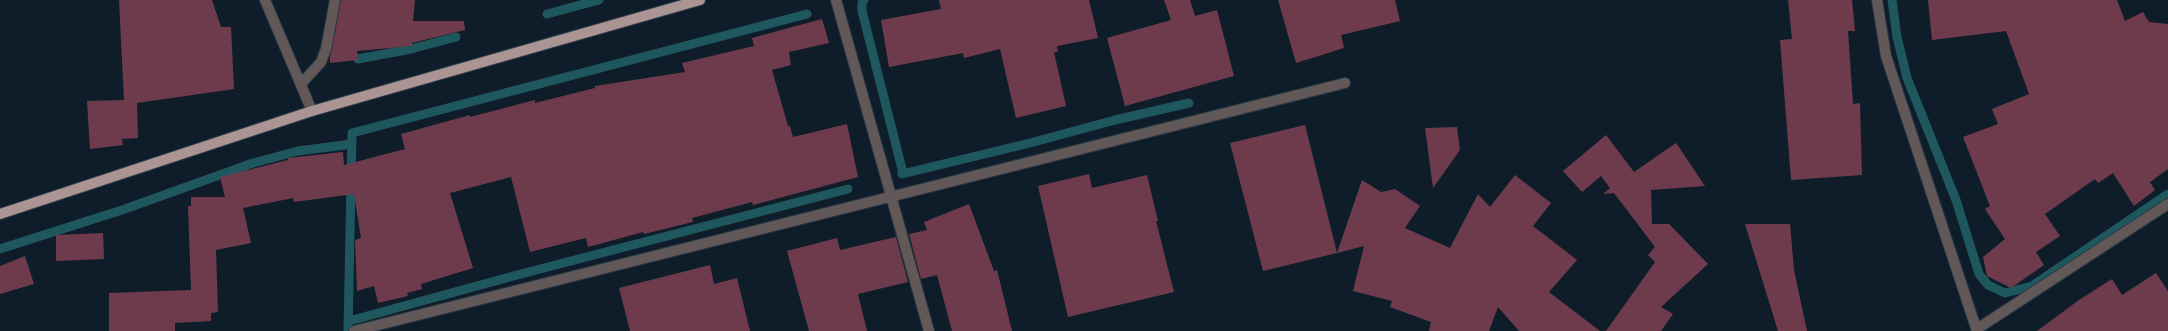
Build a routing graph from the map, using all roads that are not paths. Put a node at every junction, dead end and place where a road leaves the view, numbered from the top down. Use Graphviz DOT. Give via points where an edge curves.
graph roads {
  1 [pos="265,0"];
  2 [pos="336,0"];
  3 [pos="700,0"];
  4 [pos="836,0"];
  5 [pos="1877,0"];
  6 [pos="1344,83"];
  7 [pos="301,84"];
  8 [pos="312,110"];
  9 [pos="891,197"];
  10 [pos="2168,204"];
  11 [pos="0,214"];
  12 [pos="1977,330"];
  13 [pos="354,331"];
  14 [pos="929,331"];
  1 -- 7 [label="street"];
  2 -- 7 [label="street" via="321,62"];
  3 -- 8 [label="main road"];
  4 -- 9 [label="street"];
  5 -- 12 [label="street" via="1886,56"];
  6 -- 9 [label="street"];
  7 -- 8 [label="street"];
  8 -- 11 [label="main road"];
  9 -- 13 [label="street"];
  9 -- 14 [label="street"];
  10 -- 12 [label="street"];
}
